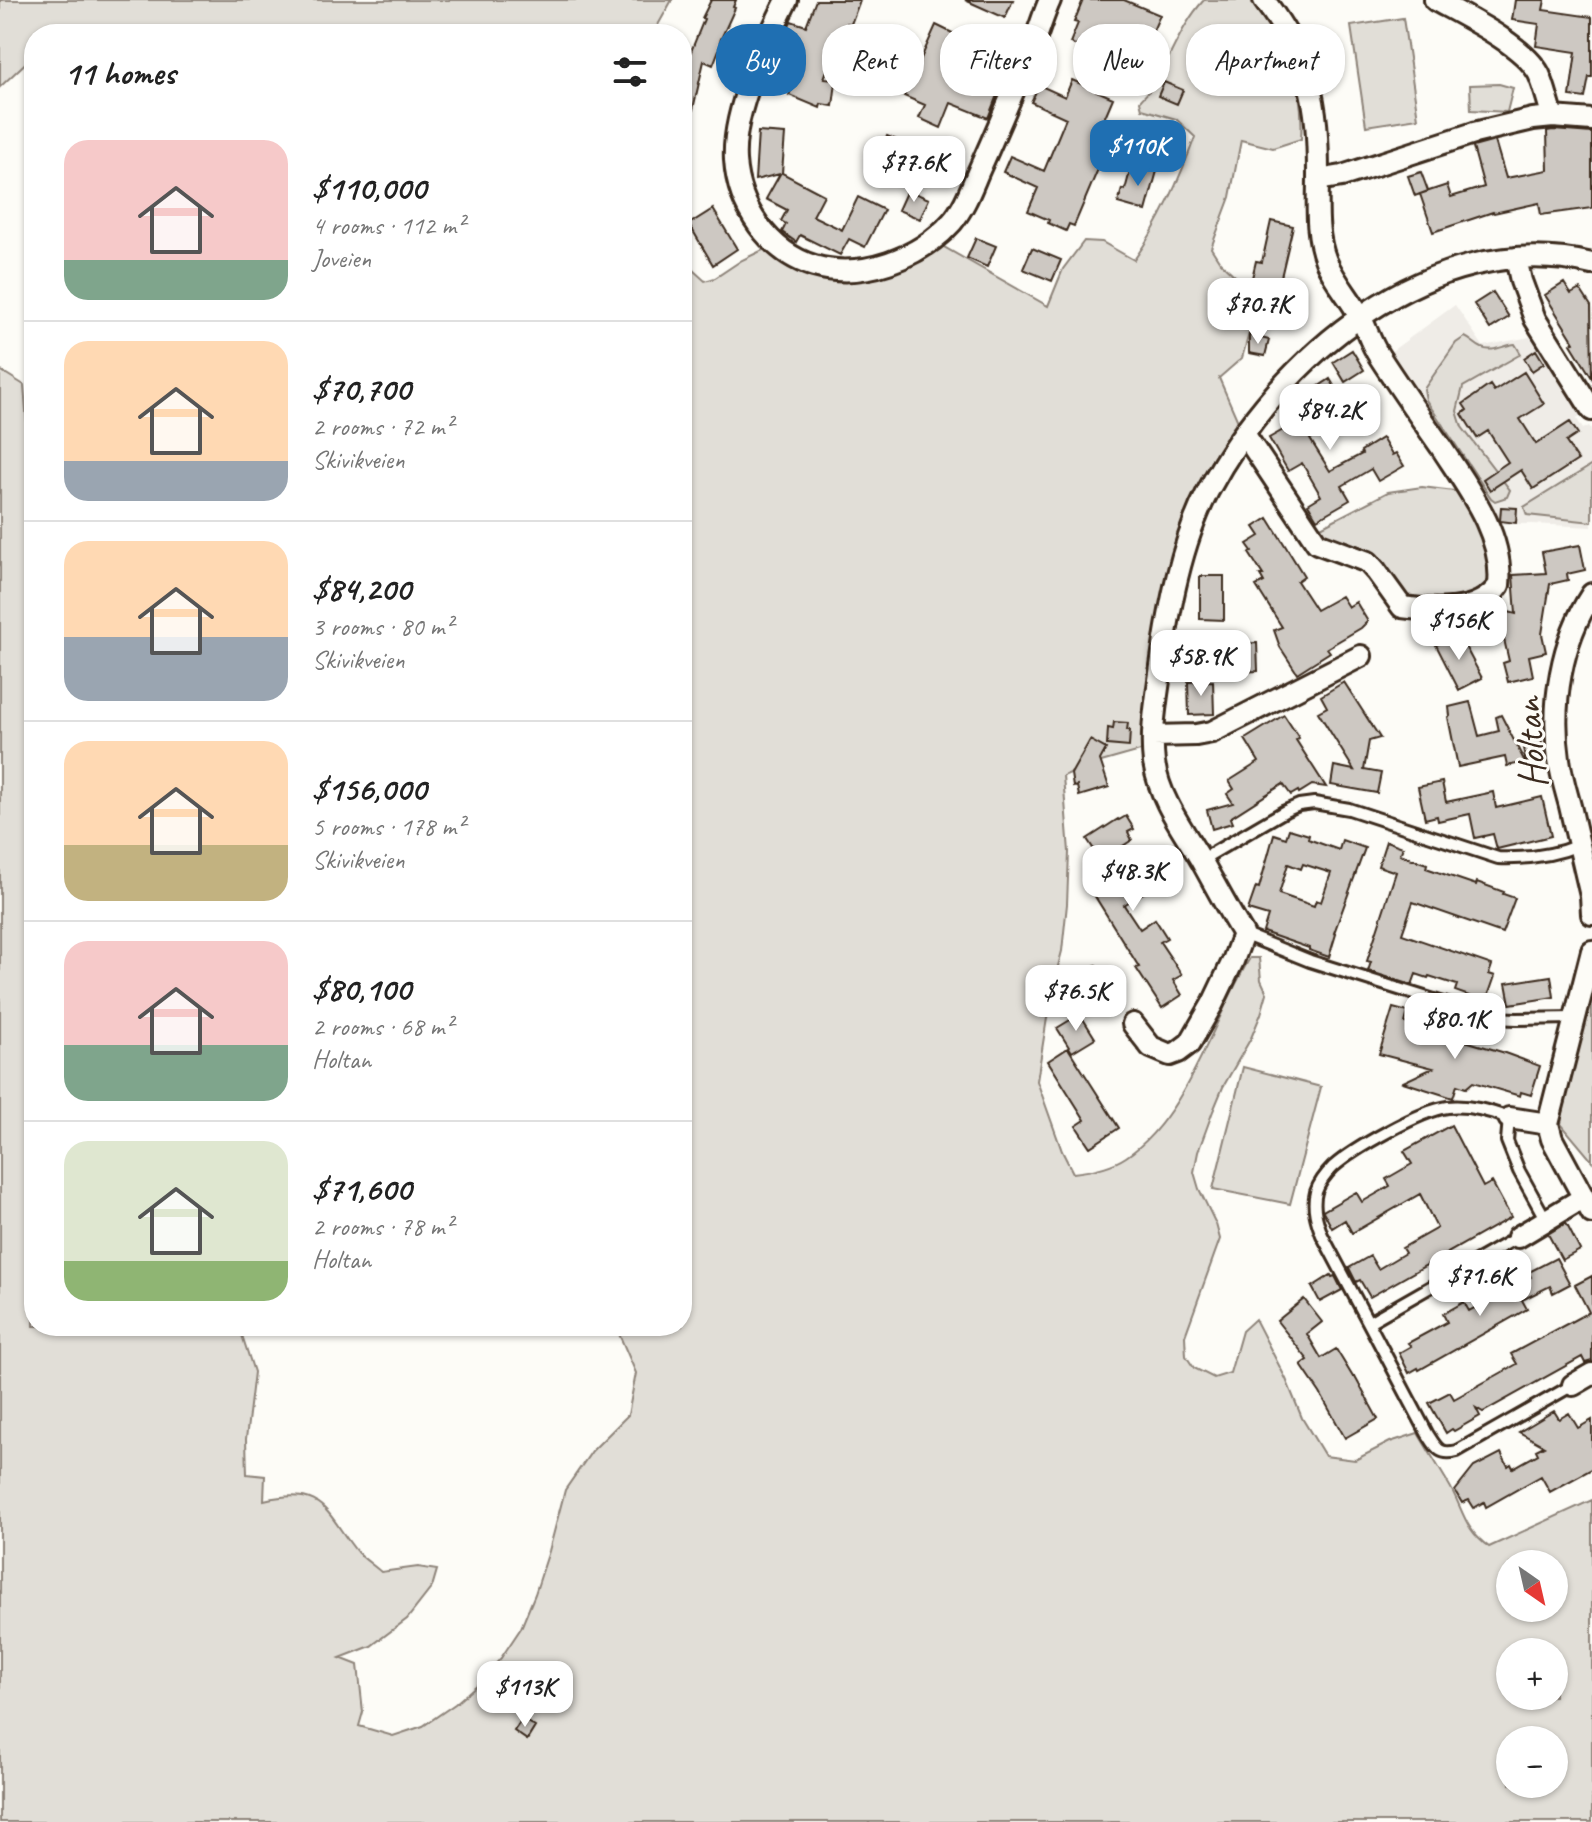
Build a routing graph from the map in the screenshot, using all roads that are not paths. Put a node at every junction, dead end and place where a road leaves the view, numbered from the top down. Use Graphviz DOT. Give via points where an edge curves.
graph roads {
  1 [pos="787,0"];
  2 [pos="1050,0"];
  3 [pos="1264,0"];
  4 [pos="1435,0"];
  5 [pos="1553,117"];
  6 [pos="1592,120"];
  7 [pos="1318,180"];
  8 [pos="1516,258"];
  9 [pos="1592,264"];
  10 [pos="1360,316"];
  11 [pos="1589,399"];
  12 [pos="1245,435"];
  13 [pos="1592,594"];
  14 [pos="1361,656"];
  15 [pos="1153,736"];
  16 [pos="1579,845"];
  17 [pos="1201,860"];
  18 [pos="1592,914"];
  19 [pos="1243,934"];
  20 [pos="1592,951"];
  21 [pos="1574,1018"];
  22 [pos="1133,1024"];
  23 [pos="1509,1118"];
  24 [pos="1548,1124"];
  25 [pos="1588,1206"];
  26 [pos="1546,1220"];
  27 [pos="1518,1237"];
  28 [pos="1369,1322"];
  29 [pos="1592,1374"];
  30 [pos="1573,1385"];
  1 -- 2 [label="street" via="738,123 737,171 750,210 776,244 816,267 841,269 896,261 922,249 954,219"];
  3 -- 7 [label="street" via="1294,44 1312,89"];
  4 -- 5 [label="street" via="1527,59 1538,73"];
  5 -- 6 [label="street"];
  5 -- 7 [label="street" via="1474,133"];
  7 -- 10 [label="street" via="1324,258"];
  8 -- 9 [label="street"];
  8 -- 10 [label="street" via="1486,261 1419,283"];
  8 -- 11 [label="street" via="1535,319"];
  10 -- 12 [label="street" via="1304,365"];
  10 -- 12 [label="street" via="1377,353 1489,528 1500,566 1499,585 1489,598 1430,611 1402,607 1368,562 1317,543"];
  12 -- 15 [label="street" via="1207,493 1191,531 1166,626"];
  13 -- 16 [label="street, Holtan" via="1572,634 1556,717 1559,760"];
  14 -- 15 [label="street" via="1212,732"];
  15 -- 17 [label="street" via="1161,790"];
  16 -- 17 [label="lane" via="1541,856 1498,858 1349,809 1314,803 1285,811"];
  16 -- 18 [label="street, Holtan"];
  17 -- 19 [label="street"];
  19 -- 21 [label="lane" via="1335,970 1491,1018"];
  19 -- 22 [label="street" via="1190,1043 1170,1055 1151,1047"];
  20 -- 21 [label="street"];
  21 -- 24 [label="street"];
  23 -- 24 [label="street"];
  23 -- 26 [label="lane" via="1507,1141"];
  23 -- 28 [label="lane" via="1470,1107 1430,1111 1346,1157 1327,1174 1315,1197 1316,1220"];
  24 -- 25 [label="street"];
  25 -- 26 [label="street"];
  26 -- 27 [label="street"];
  27 -- 28 [label="lane"];
  28 -- 30 [label="lane" via="1427,1433 1445,1453"];
  29 -- 30 [label="street"];
}
